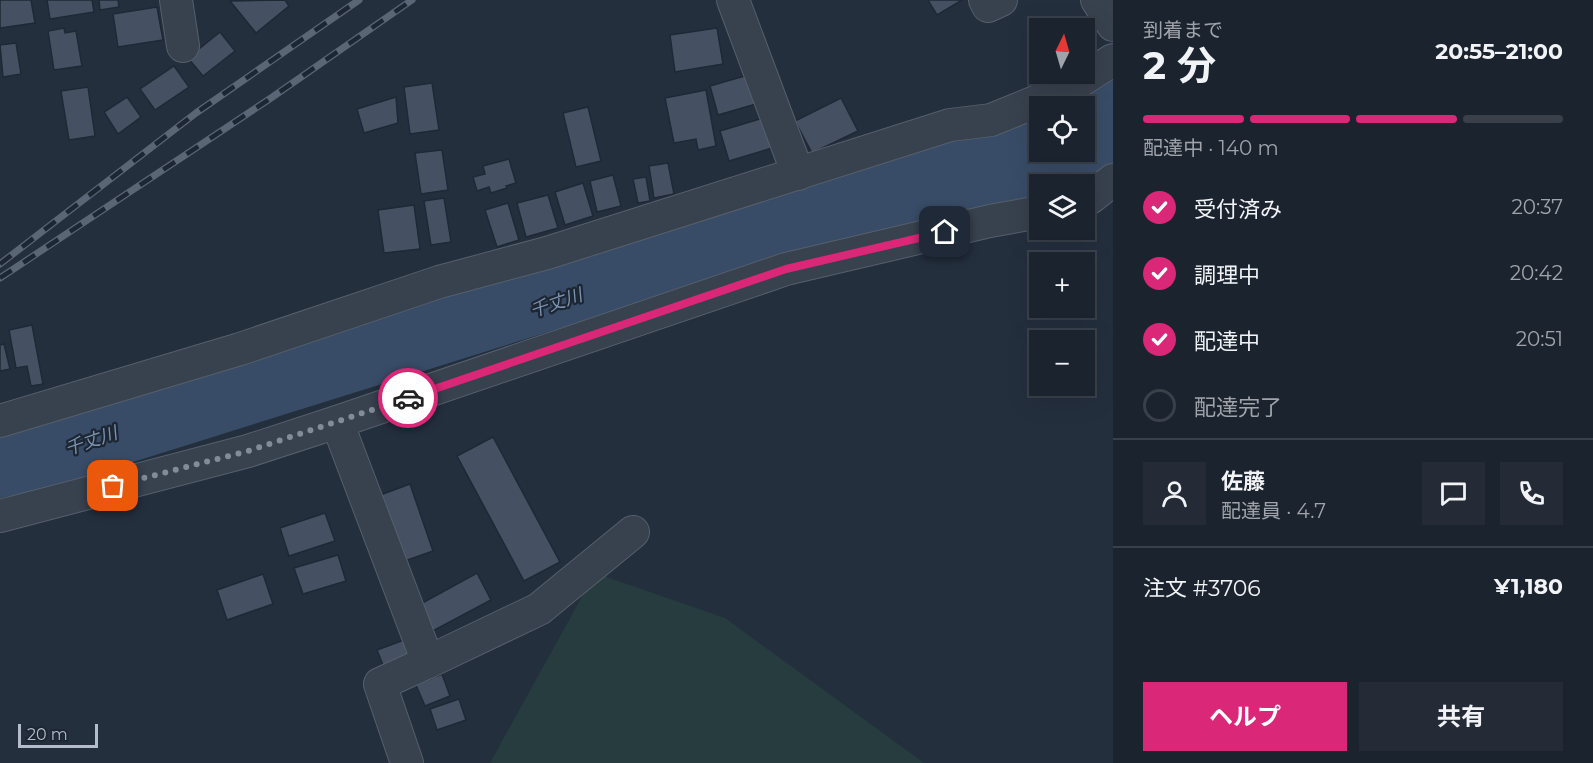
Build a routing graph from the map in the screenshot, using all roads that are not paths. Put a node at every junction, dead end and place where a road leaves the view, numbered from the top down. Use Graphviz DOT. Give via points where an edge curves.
graph roads {
  1 [pos="176,0"];
  2 [pos="733,0"];
  3 [pos="985,0"];
  4 [pos="1001,0"];
  5 [pos="1097,0"];
  6 [pos="1113,25"];
  7 [pos="183,46"];
  8 [pos="1113,60"];
  9 [pos="798,174"];
  10 [pos="1113,180"];
  11 [pos="1095,194"];
  12 [pos="1029,214"];
  13 [pos="0,421"];
  14 [pos="337,422"];
  15 [pos="0,516"];
  16 [pos="633,532"];
  17 [pos="428,662"];
  18 [pos="407,763"];
  1 -- 7 [label="street"];
  2 -- 9 [label="street"];
  3 -- 4 [label="street" via="988,6"];
  5 -- 6 [label="street"];
  8 -- 9 [label="street" via="1067,89 992,120 950,125"];
  9 -- 13 [label="street"];
  10 -- 11 [label="street"];
  12 -- 14 [label="street" via="786,269"];
  14 -- 15 [label="street" via="248,451"];
  14 -- 17 [label="street"];
  16 -- 17 [label="street" via="539,609"];
  17 -- 18 [label="street" via="380,684"];
}
